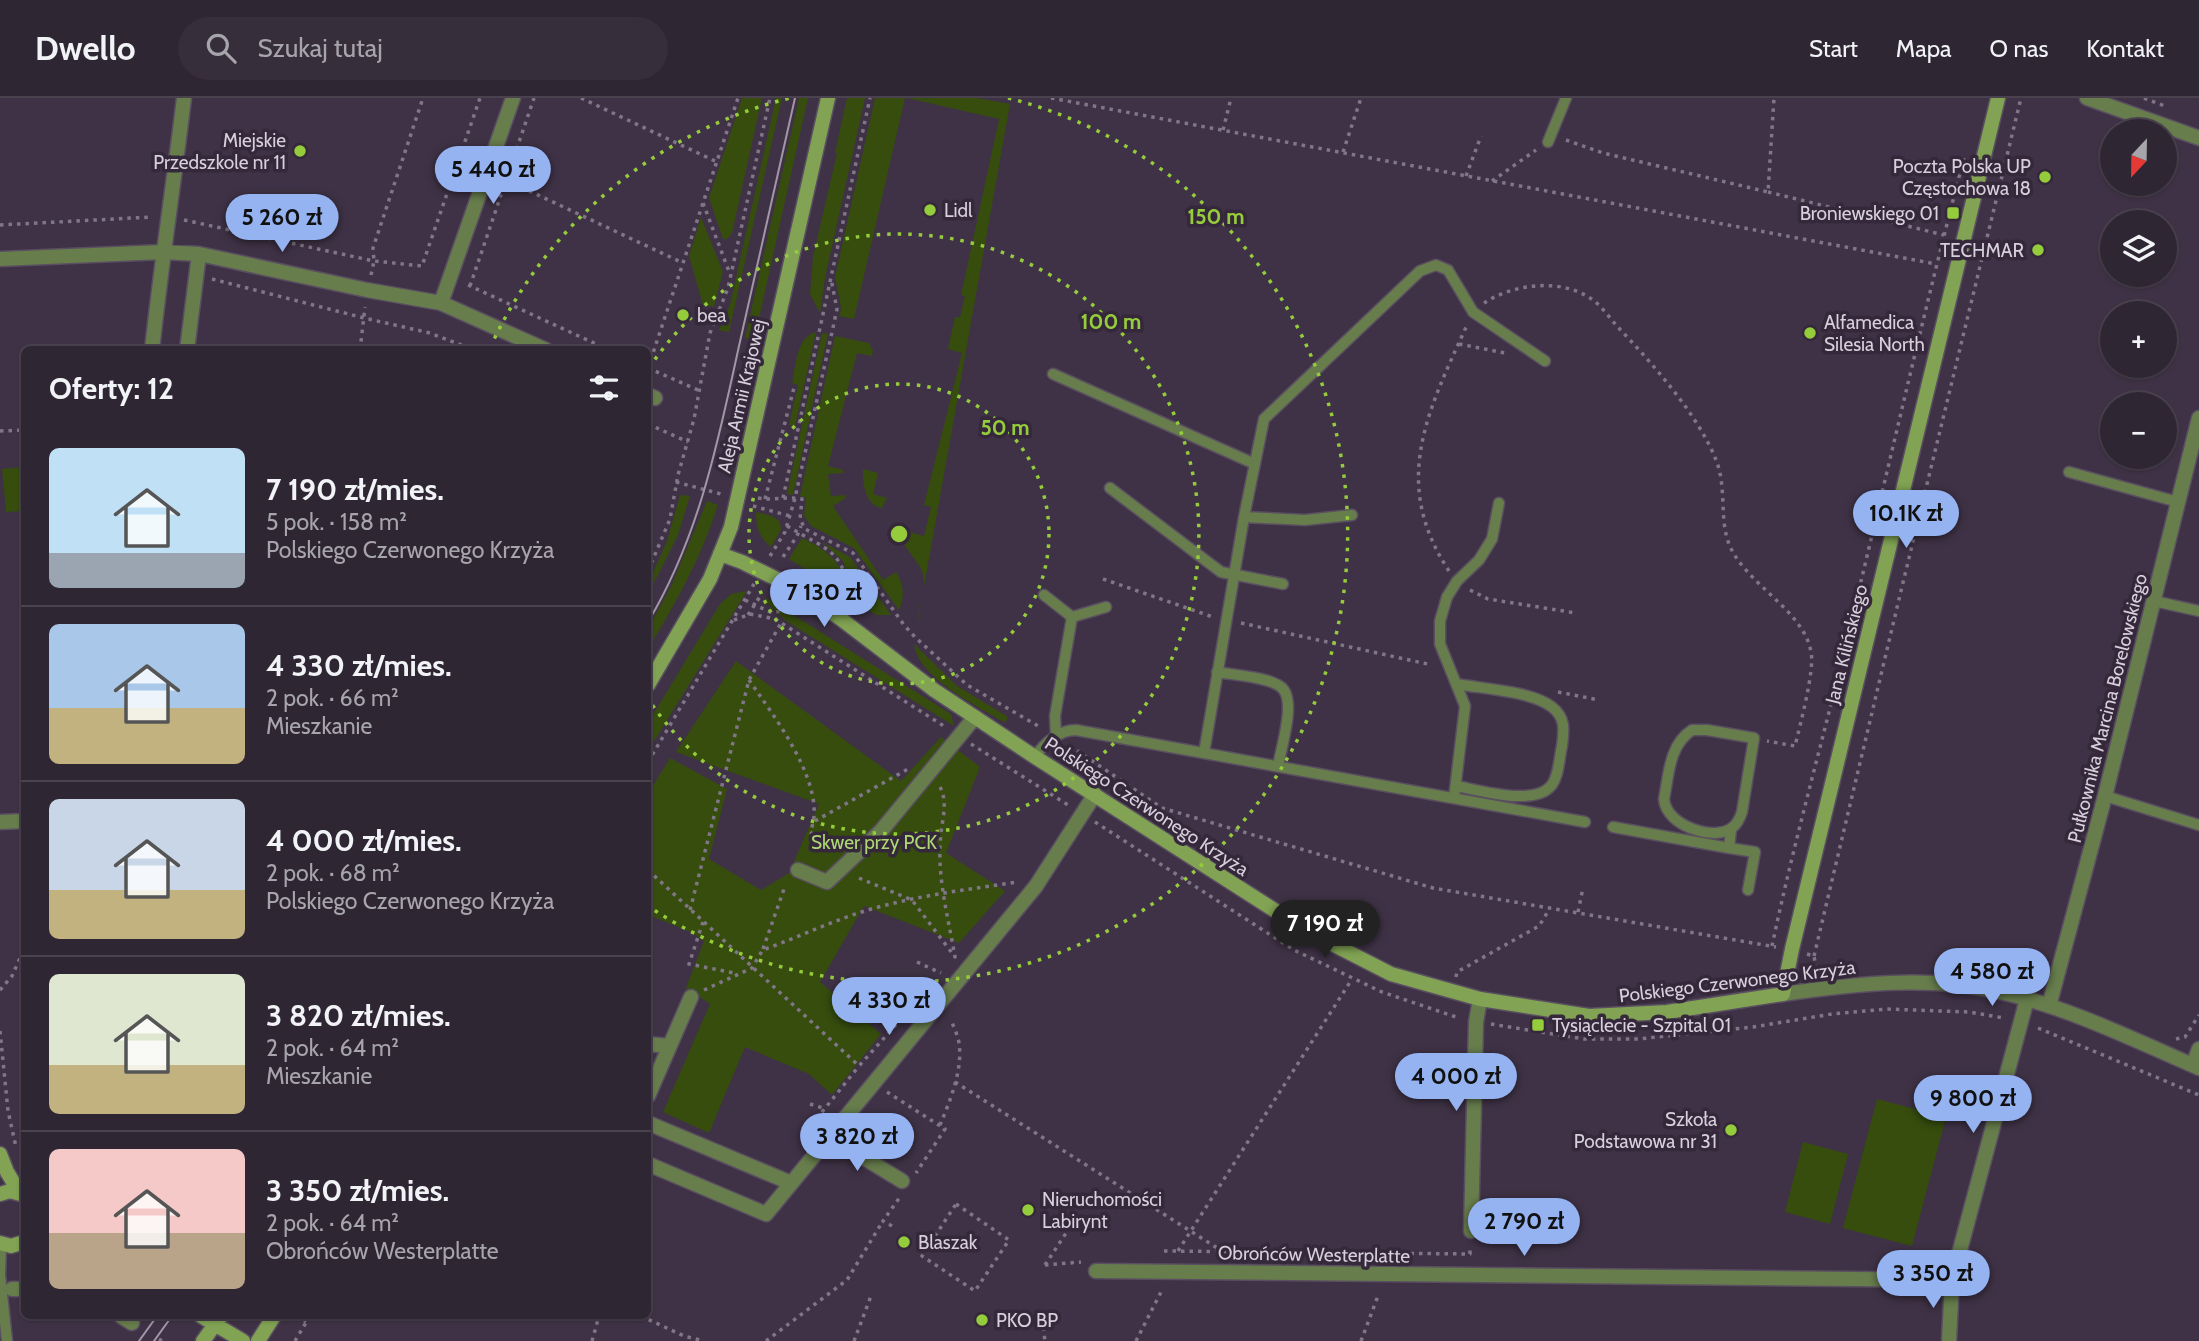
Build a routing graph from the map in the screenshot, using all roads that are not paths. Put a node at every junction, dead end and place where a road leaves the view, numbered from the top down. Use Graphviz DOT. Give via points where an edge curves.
graph roads {
  1 [pos="184,98"];
  2 [pos="513,98"];
  3 [pos="828,98"];
  4 [pos="1566,98"];
  5 [pos="1997,98"];
  6 [pos="2087,98"];
  7 [pos="2199,138"];
  8 [pos="1548,142"];
  9 [pos="163,252"];
  10 [pos="199,254"];
  11 [pos="0,259"];
  12 [pos="441,303"];
  13 [pos="152,346"];
  14 [pos="187,346"];
  15 [pos="537,346"];
  16 [pos="1545,361"];
  17 [pos="1053,374"];
  18 [pos="2199,418"];
  19 [pos="1255,464"];
  20 [pos="2069,472"];
  21 [pos="1110,488"];
  22 [pos="1499,502"];
  23 [pos="2178,502"];
  24 [pos="1352,515"];
  25 [pos="1244,517"];
  26 [pos="720,554"];
  27 [pos="1234,574"];
  28 [pos="1283,584"];
  29 [pos="1044,595"];
  30 [pos="2154,601"];
  31 [pos="1106,607"];
  32 [pos="2199,611"];
  33 [pos="1072,617"];
  34 [pos="1217,672"];
  35 [pos="651,680"];
  36 [pos="1457,684"];
  37 [pos="975,718"];
  38 [pos="1056,736"];
  39 [pos="1204,753"];
  40 [pos="1035,757"];
  41 [pos="1278,766"];
  42 [pos="1456,786"];
  43 [pos="1095,794"];
  44 [pos="2105,796"];
  45 [pos="1454,798"];
  46 [pos="21,821"];
  47 [pos="0,822"];
  48 [pos="1585,822"];
  49 [pos="2199,825"];
  50 [pos="1613,827"];
  51 [pos="1731,830"];
  52 [pos="1729,848"];
  53 [pos="798,870"];
  54 [pos="1748,890"];
  55 [pos="1783,995"];
  56 [pos="691,997"];
  57 [pos="1480,999"];
  58 [pos="2027,999"];
  59 [pos="2049,1006"];
  60 [pos="651,1044"];
  61 [pos="668,1046"];
  62 [pos="2199,1049"];
  63 [pos="2196,1066"];
  64 [pos="651,1088"];
  65 [pos="651,1125"];
  66 [pos="830,1136"];
  67 [pos="0,1154"];
  68 [pos="651,1165"];
  69 [pos="907,1182"];
  70 [pos="791,1183"];
  71 [pos="21,1193"];
  72 [pos="0,1194"];
  73 [pos="21,1194"];
  74 [pos="1471,1231"];
  75 [pos="1,1243"];
  76 [pos="21,1244"];
  77 [pos="1096,1271"];
  78 [pos="1952,1280"];
  79 [pos="272,1319"];
  80 [pos="218,1320"];
  81 [pos="7,1341"];
  82 [pos="203,1341"];
  83 [pos="243,1341"];
  84 [pos="258,1341"];
  85 [pos="1949,1341"];
  1 -- 9 [label="street"];
  2 -- 12 [label="street"];
  3 -- 26 [label="street, Aleja Armii Krajowej" via="737,503"];
  4 -- 8 [label="lane"];
  5 -- 55 [label="street, Jana Kilińskiego"];
  6 -- 7 [label="street"];
  9 -- 10 [label="street"];
  9 -- 11 [label="street"];
  9 -- 13 [label="street"];
  10 -- 12 [label="street"];
  10 -- 14 [label="street"];
  12 -- 15 [label="street"];
  16 -- 19 [label="lane" via="1474,312 1448,270 1436,265 1420,271 1264,419"];
  17 -- 19 [label="lane"];
  18 -- 23 [label="street, Pułkownika Marcina Borelowskiego"];
  19 -- 25 [label="lane"];
  20 -- 23 [label="lane"];
  21 -- 27 [label="lane" via="1221,572"];
  22 -- 36 [label="lane" via="1492,539 1457,581 1440,621 1440,643"];
  23 -- 30 [label="street, Pułkownika Marcina Borelowskiego"];
  24 -- 25 [label="lane" via="1305,520"];
  25 -- 27 [label="lane"];
  26 -- 35 [label="street, Aleja Armii Krajowej"];
  26 -- 37 [label="street, Polskiego Czerwonego Krzyża" via="794,588"];
  27 -- 28 [label="lane"];
  27 -- 34 [label="lane"];
  29 -- 33 [label="lane"];
  30 -- 32 [label="lane"];
  30 -- 44 [label="street, Pułkownika Marcina Borelowskiego"];
  31 -- 33 [label="lane"];
  33 -- 38 [label="lane" via="1055,716"];
  34 -- 39 [label="lane"];
  34 -- 41 [label="lane" via="1270,682 1288,695"];
  36 -- 42 [label="lane" via="1465,706"];
  36 -- 42 [label="lane" via="1539,698 1563,719 1564,729 1555,779 1542,793 1516,796"];
  37 -- 40 [label="street, Polskiego Czerwonego Krzyża"];
  37 -- 53 [label="street" via="881,831 827,882"];
  38 -- 39 [label="lane" via="1076,730"];
  38 -- 40 [label="lane"];
  39 -- 41 [label="lane"];
  40 -- 43 [label="street, Polskiego Czerwonego Krzyża"];
  41 -- 45 [label="lane"];
  42 -- 45 [label="lane"];
  43 -- 57 [label="street, Polskiego Czerwonego Krzyża" via="1307,931 1391,974"];
  43 -- 66 [label="street" via="1035,887"];
  44 -- 49 [label="lane"];
  44 -- 59 [label="street, Pułkownika Marcina Borelowskiego"];
  45 -- 48 [label="lane"];
  46 -- 47 [label="street"];
  50 -- 52 [label="lane"];
  51 -- 51 [label="lane" via="1716,833 1685,827 1667,813 1664,799 1673,757 1682,737 1692,730 1754,738 1742,812"];
  51 -- 52 [label="lane"];
  52 -- 54 [label="lane" via="1755,852"];
  55 -- 57 [label="street, Polskiego Czerwonego Krzyża" via="1667,1012 1589,1016"];
  55 -- 58 [label="street, Polskiego Czerwonego Krzyża" via="1921,982 1971,986"];
  56 -- 61 [label="street"];
  57 -- 74 [label="street"];
  58 -- 59 [label="street, Polskiego Czerwonego Krzyża"];
  58 -- 78 [label="street"];
  59 -- 63 [label="street, Polskiego Czerwonego Krzyża"];
  60 -- 61 [label="street"];
  61 -- 64 [label="street"];
  62 -- 63 [label="street"];
  65 -- 70 [label="street"];
  66 -- 69 [label="street"];
  66 -- 70 [label="street"];
  67 -- 71 [label="street"];
  68 -- 70 [label="street" via="766,1214"];
  72 -- 73 [label="street"];
  75 -- 76 [label="street"];
  75 -- 81 [label="lane"];
  77 -- 78 [label="street, Obrońców Westerplatte"];
  78 -- 85 [label="street"];
  79 -- 84 [label="street"];
  80 -- 82 [label="street"];
  80 -- 83 [label="street"];
}
